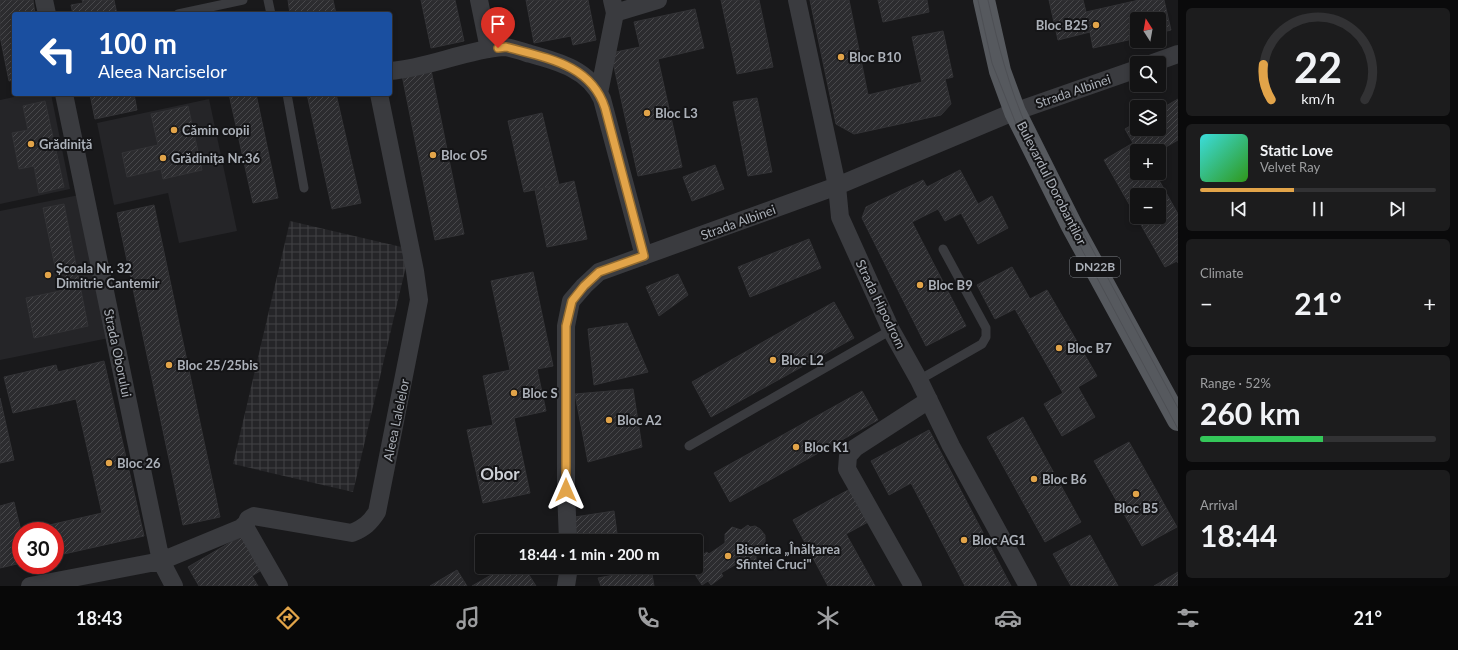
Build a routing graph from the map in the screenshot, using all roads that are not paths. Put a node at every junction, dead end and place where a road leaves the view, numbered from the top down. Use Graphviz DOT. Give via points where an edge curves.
graph roads {
  1 [pos="44,0"];
  2 [pos="244,0"];
  3 [pos="268,0"];
  4 [pos="479,0"];
  5 [pos="658,0"];
  6 [pos="797,0"];
  7 [pos="984,0"];
  8 [pos="614,7"];
  9 [pos="47,12"];
  10 [pos="187,12"];
  11 [pos="271,12"];
  12 [pos="489,49"];
  13 [pos="1178,54"];
  14 [pos="1166,58"];
  15 [pos="392,71"];
  16 [pos="1130,71"];
  17 [pos="599,93"];
  18 [pos="64,96"];
  19 [pos="287,96"];
  20 [pos="379,96"];
  21 [pos="1015,112"];
  22 [pos="837,186"];
  23 [pos="304,188"];
  24 [pos="943,248"];
  25 [pos="644,256"];
  26 [pos="891,330"];
  27 [pos="919,380"];
  28 [pos="929,400"];
  29 [pos="1178,420"];
  30 [pos="688,446"];
  31 [pos="244,525"];
  32 [pos="568,534"];
  33 [pos="161,561"];
  34 [pos="568,574"];
  35 [pos="30,586"];
  36 [pos="174,586"];
  37 [pos="279,586"];
  38 [pos="566,586"];
  39 [pos="913,586"];
  40 [pos="1028,586"];
  1 -- 9 [label="street"];
  2 -- 10 [label="lane"];
  3 -- 11 [label="lane"];
  4 -- 12 [label="street"];
  5 -- 8 [label="street"];
  6 -- 22 [label="street, Strada Hipodrom"];
  7 -- 21 [label="main road, Bulevardul Dorobanților / DN22B" via="1000,70"];
  8 -- 17 [label="street"];
  12 -- 15 [label="street" via="421,67"];
  12 -- 17 [label="street" via="506,47 561,63 586,76"];
  13 -- 14 [label="street"];
  16 -- 21 [label="street, Strada Albinei"];
  17 -- 25 [label="street"];
  18 -- 33 [label="street, Strada Oborului"];
  19 -- 23 [label="lane"];
  20 -- 31 [label="street, Aleea Lalelelor" via="419,300 377,512 362,529 352,533 254,516"];
  21 -- 22 [label="street, Strada Albinei"];
  21 -- 29 [label="main road, Bulevardul Dorobanților / DN22B" via="1072,226"];
  22 -- 25 [label="street, Strada Albinei"];
  22 -- 26 [label="street, Strada Hipodrom" via="840,217"];
  24 -- 27 [label="lane" via="986,328 986,337 982,344"];
  25 -- 32 [label="street, Strada Albinei" via="599,272 572,301 566,326"];
  26 -- 27 [label="street, Strada Hipodrom"];
  26 -- 30 [label="lane"];
  27 -- 28 [label="street, Strada Hipodrom"];
  28 -- 39 [label="street" via="855,448 848,456 847,469"];
  28 -- 40 [label="street, Strada Hipodrom" via="951,446"];
  31 -- 33 [label="street, Aleea Lalelelor"];
  31 -- 37 [label="street"];
  33 -- 35 [label="street, Aleea Lalelelor"];
  33 -- 36 [label="street, Strada Oborului"];
  34 -- 38 [label="street"];
}
